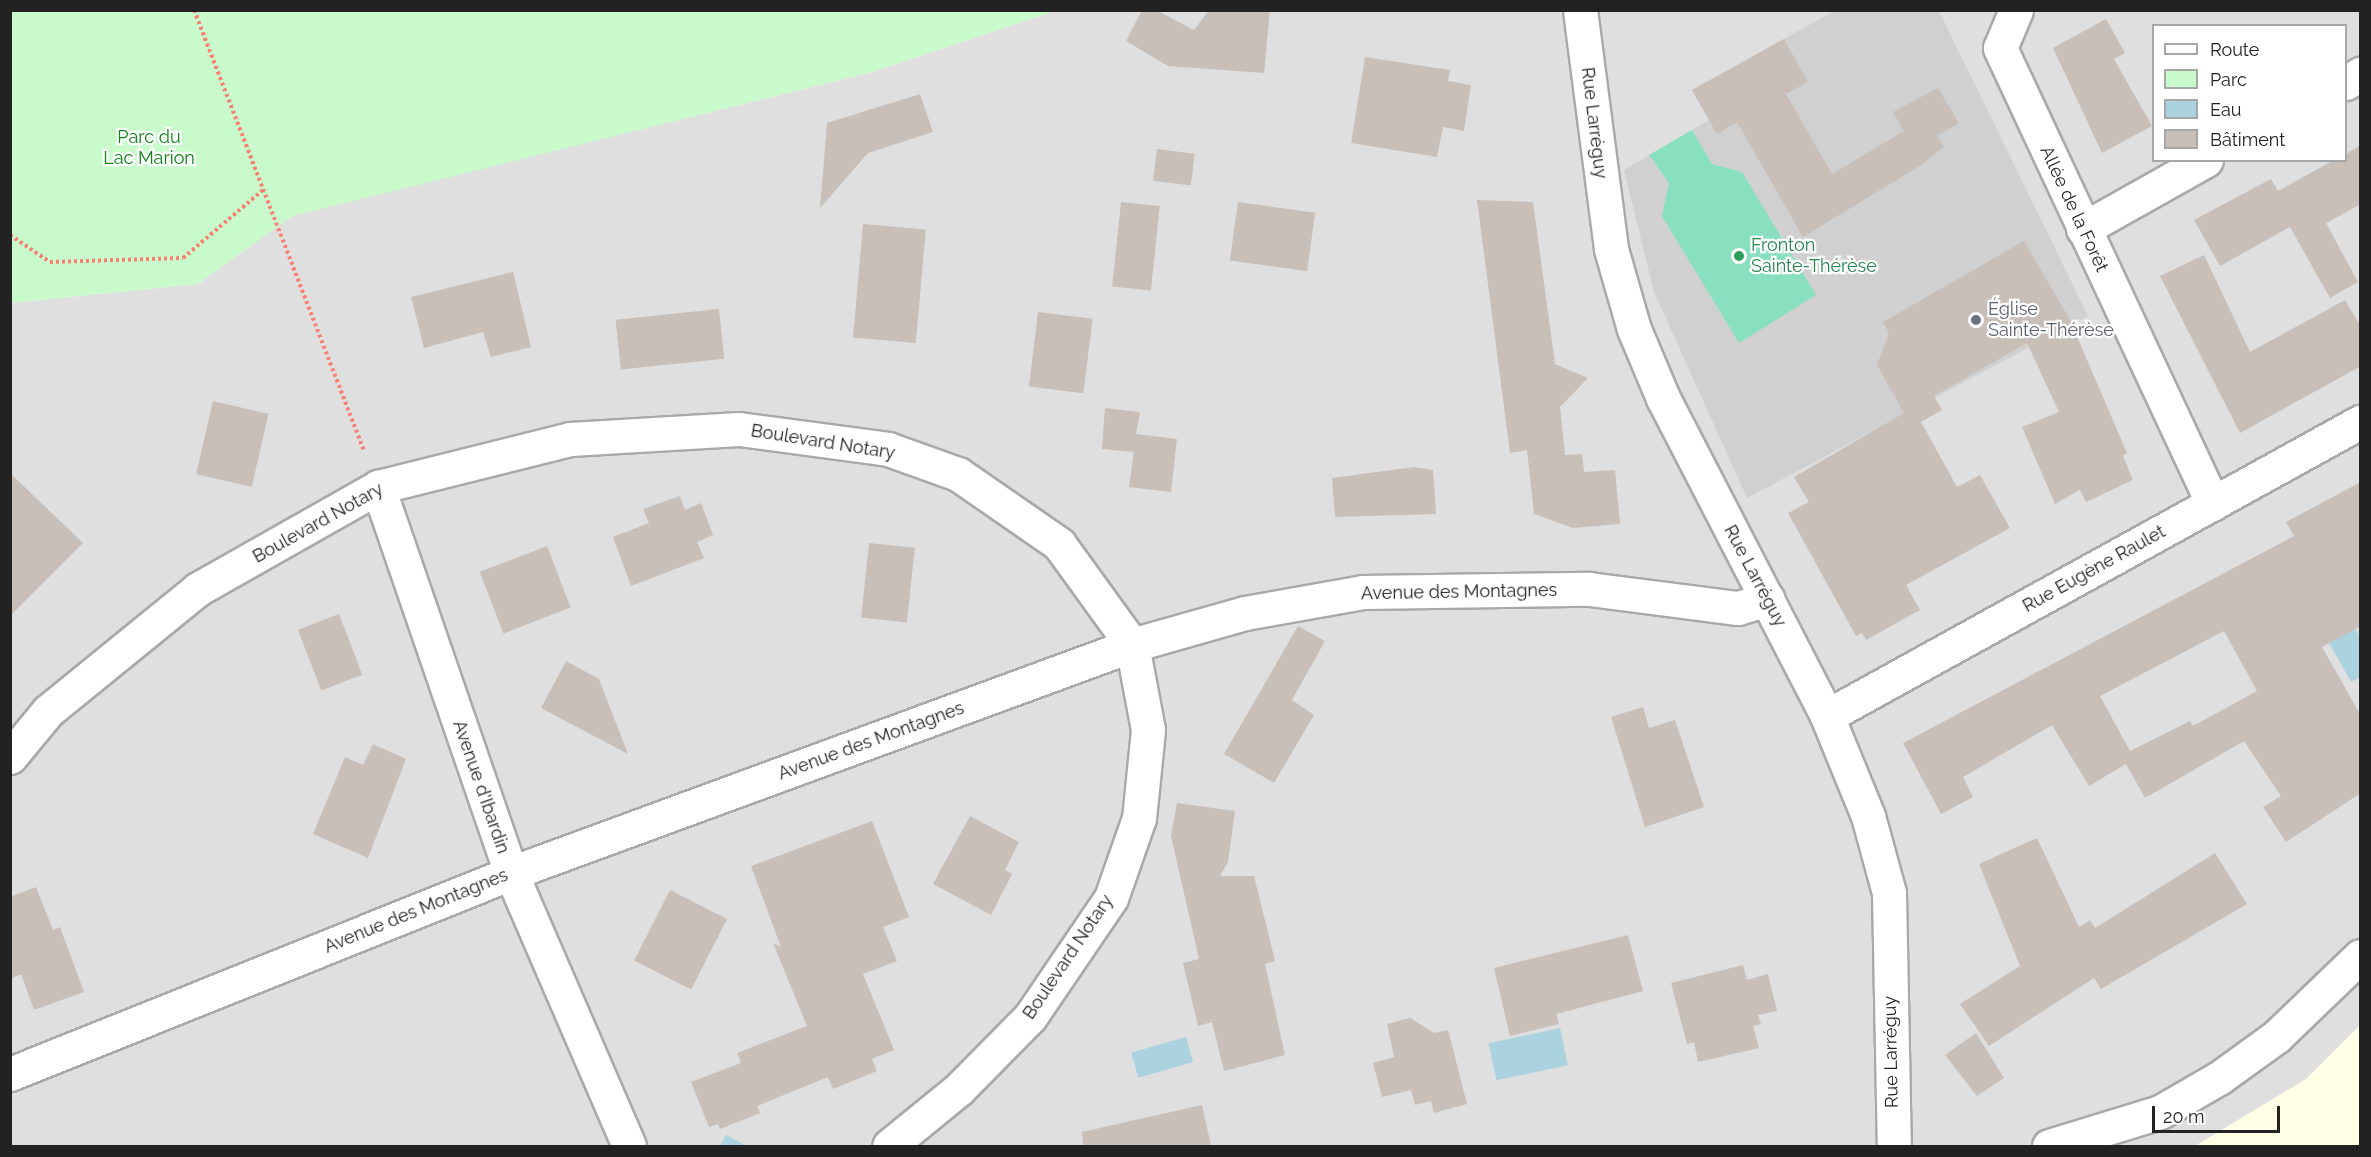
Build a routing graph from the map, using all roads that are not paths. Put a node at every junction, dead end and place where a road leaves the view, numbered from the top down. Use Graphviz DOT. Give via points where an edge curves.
graph roads {
  1 [pos="1580,10"];
  2 [pos="2013,12"];
  3 [pos="2361,74"];
  4 [pos="2347,82"];
  5 [pos="2202,162"];
  6 [pos="2083,229"];
  7 [pos="2361,422"];
  8 [pos="378,487"];
  9 [pos="2214,504"];
  10 [pos="1768,599"];
  11 [pos="1132,645"];
  12 [pos="1827,716"];
  13 [pos="10,757"];
  14 [pos="511,873"];
  15 [pos="2361,956"];
  16 [pos="10,1074"];
  17 [pos="629,1146"];
  18 [pos="888,1146"];
  19 [pos="1894,1146"];
  20 [pos="2049,1146"];
  1 -- 10 [label="street, Rue Larréguy" via="1611,249 1634,329 1663,398"];
  2 -- 6 [label="street, Allée de la Forêt" via="2000,48"];
  3 -- 4 [label="street"];
  5 -- 6 [label="street"];
  6 -- 9 [label="street, Allée de la Forêt"];
  7 -- 9 [label="street, Rue Eugène Raulet"];
  8 -- 11 [label="street, Boulevard Notary" via="570,439 739,429 888,449 958,474 1059,544"];
  8 -- 13 [label="street, Boulevard Notary" via="198,590 48,711"];
  8 -- 14 [label="street, Avenue d'Ibardin"];
  9 -- 12 [label="street, Rue Eugène Raulet"];
  10 -- 11 [label="street, Avenue des Montagnes" via="1738,608 1589,589 1364,592 1245,613"];
  10 -- 12 [label="street, Rue Larréguy"];
  11 -- 14 [label="street, Avenue des Montagnes"];
  11 -- 18 [label="street, Boulevard Notary" via="1148,730 1139,818 1111,898 1030,1017 959,1089"];
  12 -- 19 [label="street, Rue Larréguy" via="1868,816 1889,893"];
  14 -- 16 [label="street, Avenue des Montagnes"];
  14 -- 17 [label="street, Avenue d'Ibardin"];
  15 -- 20 [label="street" via="2277,1036 2219,1078 2160,1112"];
}
